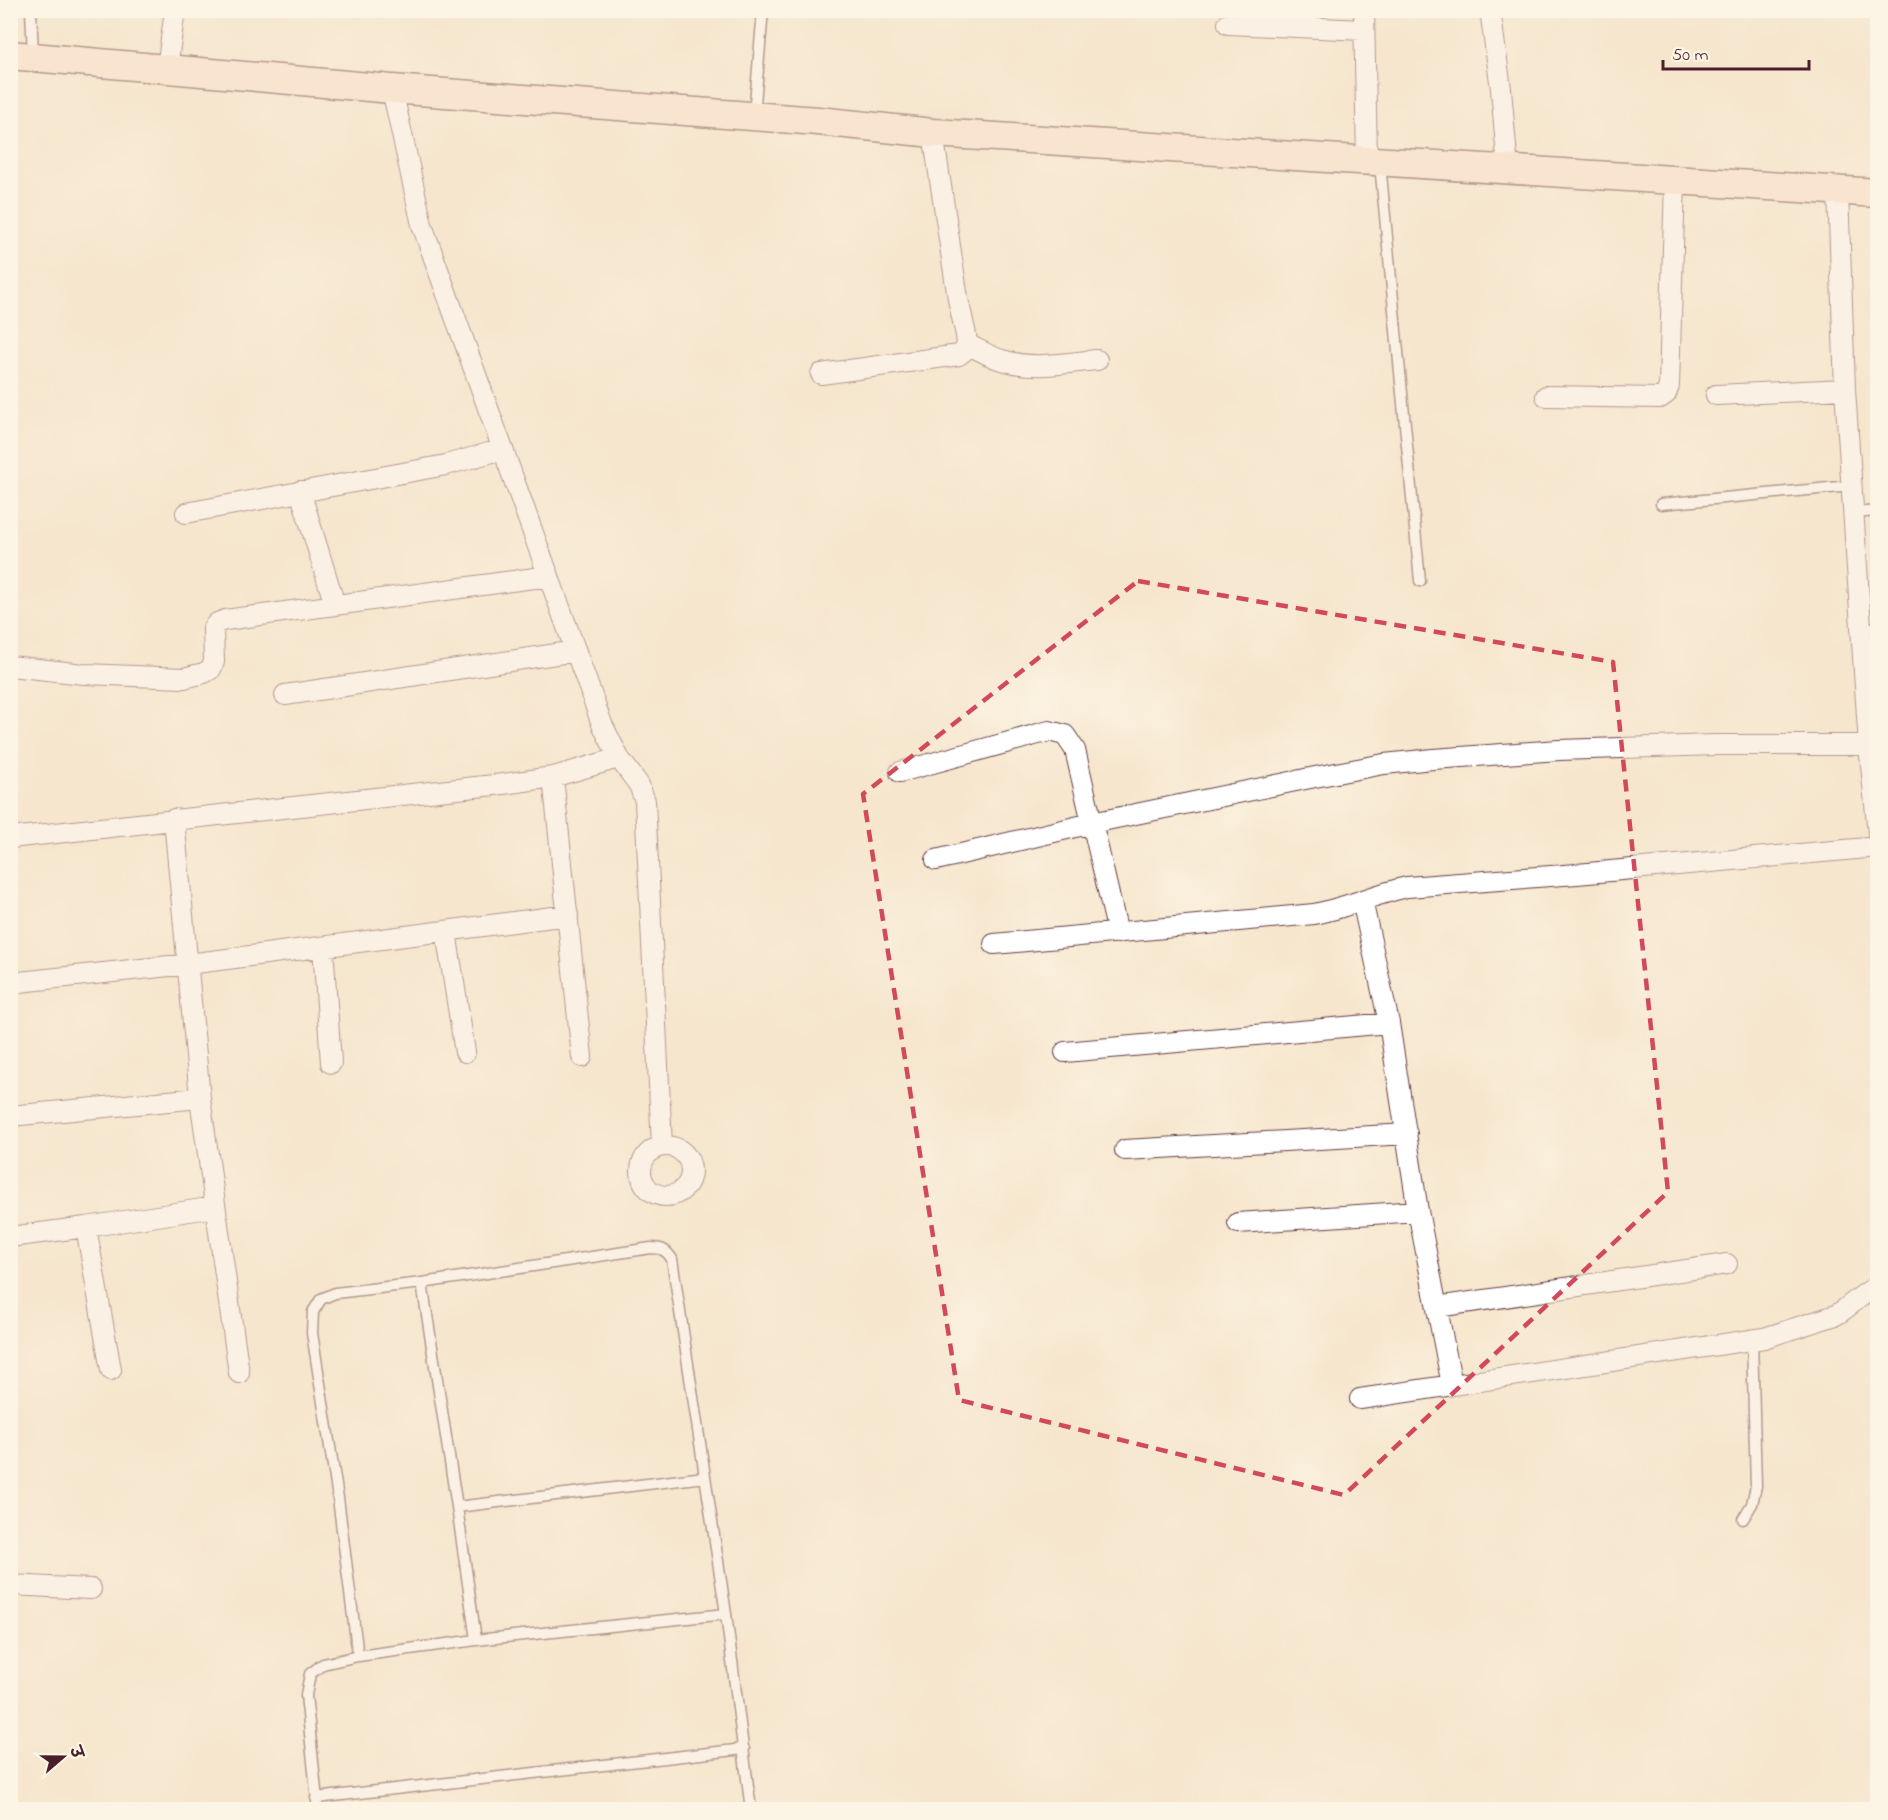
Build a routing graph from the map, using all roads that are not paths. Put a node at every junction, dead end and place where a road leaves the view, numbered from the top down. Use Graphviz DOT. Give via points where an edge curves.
graph roads {
  1 [pos="31,10"];
  2 [pos="175,10"];
  3 [pos="763,10"];
  4 [pos="1364,10"];
  5 [pos="1490,10"];
  6 [pos="1228,24"];
  7 [pos="1364,30"];
  8 [pos="22,56"];
  9 [pos="167,68"];
  10 [pos="392,88"];
  11 [pos="753,116"];
  12 [pos="933,133"];
  13 [pos="1373,161"];
  14 [pos="1508,170"];
  15 [pos="1675,180"];
  16 [pos="1838,191"];
  17 [pos="1878,193"];
  18 [pos="967,344"];
  19 [pos="1097,360"];
  20 [pos="821,374"];
  21 [pos="1845,389"];
  22 [pos="1716,395"];
  23 [pos="1546,396"];
  24 [pos="503,449"];
  25 [pos="1851,486"];
  26 [pos="300,491"];
  27 [pos="1661,504"];
  28 [pos="1878,511"];
  29 [pos="186,513"];
  30 [pos="1853,513"];
  31 [pos="549,576"];
  32 [pos="1420,581"];
  33 [pos="335,605"];
  34 [pos="1870,628"];
  35 [pos="576,651"];
  36 [pos="10,666"];
  37 [pos="285,695"];
  38 [pos="1874,746"];
  39 [pos="619,758"];
  40 [pos="900,772"];
  41 [pos="553,777"];
  42 [pos="174,819"];
  43 [pos="1092,824"];
  44 [pos="1878,833"];
  45 [pos="10,837"];
  46 [pos="1878,847"];
  47 [pos="936,860"];
  48 [pos="1362,900"];
  49 [pos="568,915"];
  50 [pos="446,932"];
  51 [pos="1118,933"];
  52 [pos="994,944"];
  53 [pos="323,947"];
  54 [pos="188,964"];
  55 [pos="10,983"];
  56 [pos="1389,1023"];
  57 [pos="465,1052"];
  58 [pos="1065,1052"];
  59 [pos="582,1057"];
  60 [pos="332,1062"];
  61 [pos="200,1098"];
  62 [pos="10,1116"];
  63 [pos="1407,1134"];
  64 [pos="662,1146"];
  65 [pos="1125,1150"];
  66 [pos="215,1207"];
  67 [pos="1418,1211"];
  68 [pos="1238,1223"];
  69 [pos="86,1227"];
  70 [pos="10,1237"];
  71 [pos="1727,1264"];
  72 [pos="422,1283"];
  73 [pos="1878,1286"];
  74 [pos="1437,1307"];
  75 [pos="1752,1339"];
  76 [pos="111,1370"];
  77 [pos="239,1373"];
  78 [pos="1452,1385"];
  79 [pos="1360,1399"];
  80 [pos="705,1477"];
  81 [pos="457,1507"];
  82 [pos="1743,1519"];
  83 [pos="10,1585"];
  84 [pos="91,1588"];
  85 [pos="726,1614"];
  86 [pos="476,1640"];
  87 [pos="358,1656"];
  88 [pos="744,1749"];
  89 [pos="317,1804"];
  90 [pos="751,1809"];
  1 -- 8 [label="lane"];
  2 -- 9 [label="street"];
  3 -- 11 [label="lane"];
  4 -- 7 [label="street"];
  5 -- 14 [label="street"];
  6 -- 7 [label="street"];
  7 -- 13 [label="street"];
  8 -- 9 [label="street"];
  9 -- 10 [label="street"];
  10 -- 11 [label="street"];
  10 -- 24 [label="street" via="422,225"];
  11 -- 12 [label="street"];
  12 -- 13 [label="street"];
  12 -- 18 [label="street"];
  13 -- 14 [label="street"];
  13 -- 32 [label="lane"];
  14 -- 15 [label="street"];
  15 -- 16 [label="street"];
  15 -- 23 [label="street" via="1666,394 1660,398"];
  16 -- 17 [label="street"];
  16 -- 21 [label="street"];
  18 -- 19 [label="street" via="1000,360 1024,365"];
  18 -- 20 [label="street" via="959,355"];
  21 -- 22 [label="street"];
  21 -- 25 [label="street"];
  24 -- 26 [label="street" via="446,465"];
  24 -- 31 [label="street"];
  25 -- 27 [label="lane"];
  25 -- 30 [label="street"];
  26 -- 29 [label="street"];
  26 -- 33 [label="street"];
  28 -- 30 [label="lane"];
  30 -- 34 [label="street"];
  31 -- 33 [label="street"];
  31 -- 35 [label="street"];
  33 -- 36 [label="street" via="218,623 212,634 211,669 192,677 84,674"];
  34 -- 38 [label="street"];
  35 -- 37 [label="street"];
  35 -- 39 [label="street" via="602,724"];
  38 -- 43 [label="street" via="1638,747 1433,759 1351,769"];
  38 -- 44 [label="street"];
  39 -- 41 [label="street"];
  39 -- 64 [label="street" via="639,785 645,801"];
  40 -- 43 [label="street" via="1049,731 1065,735 1075,750"];
  41 -- 42 [label="street"];
  41 -- 49 [label="street"];
  42 -- 45 [label="street"];
  42 -- 54 [label="street"];
  43 -- 47 [label="street"];
  43 -- 51 [label="street"];
  46 -- 48 [label="street" via="1407,886"];
  48 -- 51 [label="street" via="1314,914"];
  48 -- 56 [label="street"];
  49 -- 50 [label="street"];
  49 -- 59 [label="street"];
  50 -- 53 [label="street"];
  50 -- 57 [label="street"];
  51 -- 52 [label="street"];
  53 -- 54 [label="street"];
  53 -- 60 [label="street"];
  54 -- 55 [label="street"];
  54 -- 61 [label="street"];
  56 -- 58 [label="street"];
  56 -- 63 [label="street"];
  61 -- 62 [label="street"];
  61 -- 66 [label="street"];
  63 -- 65 [label="street"];
  63 -- 67 [label="street"];
  66 -- 69 [label="street"];
  66 -- 77 [label="street"];
  67 -- 68 [label="street"];
  67 -- 74 [label="street"];
  69 -- 70 [label="street"];
  69 -- 76 [label="street"];
  71 -- 74 [label="street"];
  72 -- 80 [label="lane" via="651,1248 667,1251 672,1259"];
  72 -- 81 [label="lane"];
  72 -- 87 [label="lane" via="335,1293 321,1299 313,1312 312,1333"];
  73 -- 75 [label="street" via="1836,1315"];
  74 -- 78 [label="street"];
  75 -- 78 [label="street"];
  75 -- 82 [label="lane" via="1756,1486"];
  78 -- 79 [label="street"];
  80 -- 81 [label="lane"];
  80 -- 85 [label="lane"];
  81 -- 86 [label="lane"];
  83 -- 84 [label="street"];
  85 -- 86 [label="lane"];
  85 -- 88 [label="lane"];
  86 -- 87 [label="lane"];
  87 -- 89 [label="lane" via="323,1664 310,1674 306,1695"];
  88 -- 89 [label="lane"];
  88 -- 90 [label="lane"];
}
